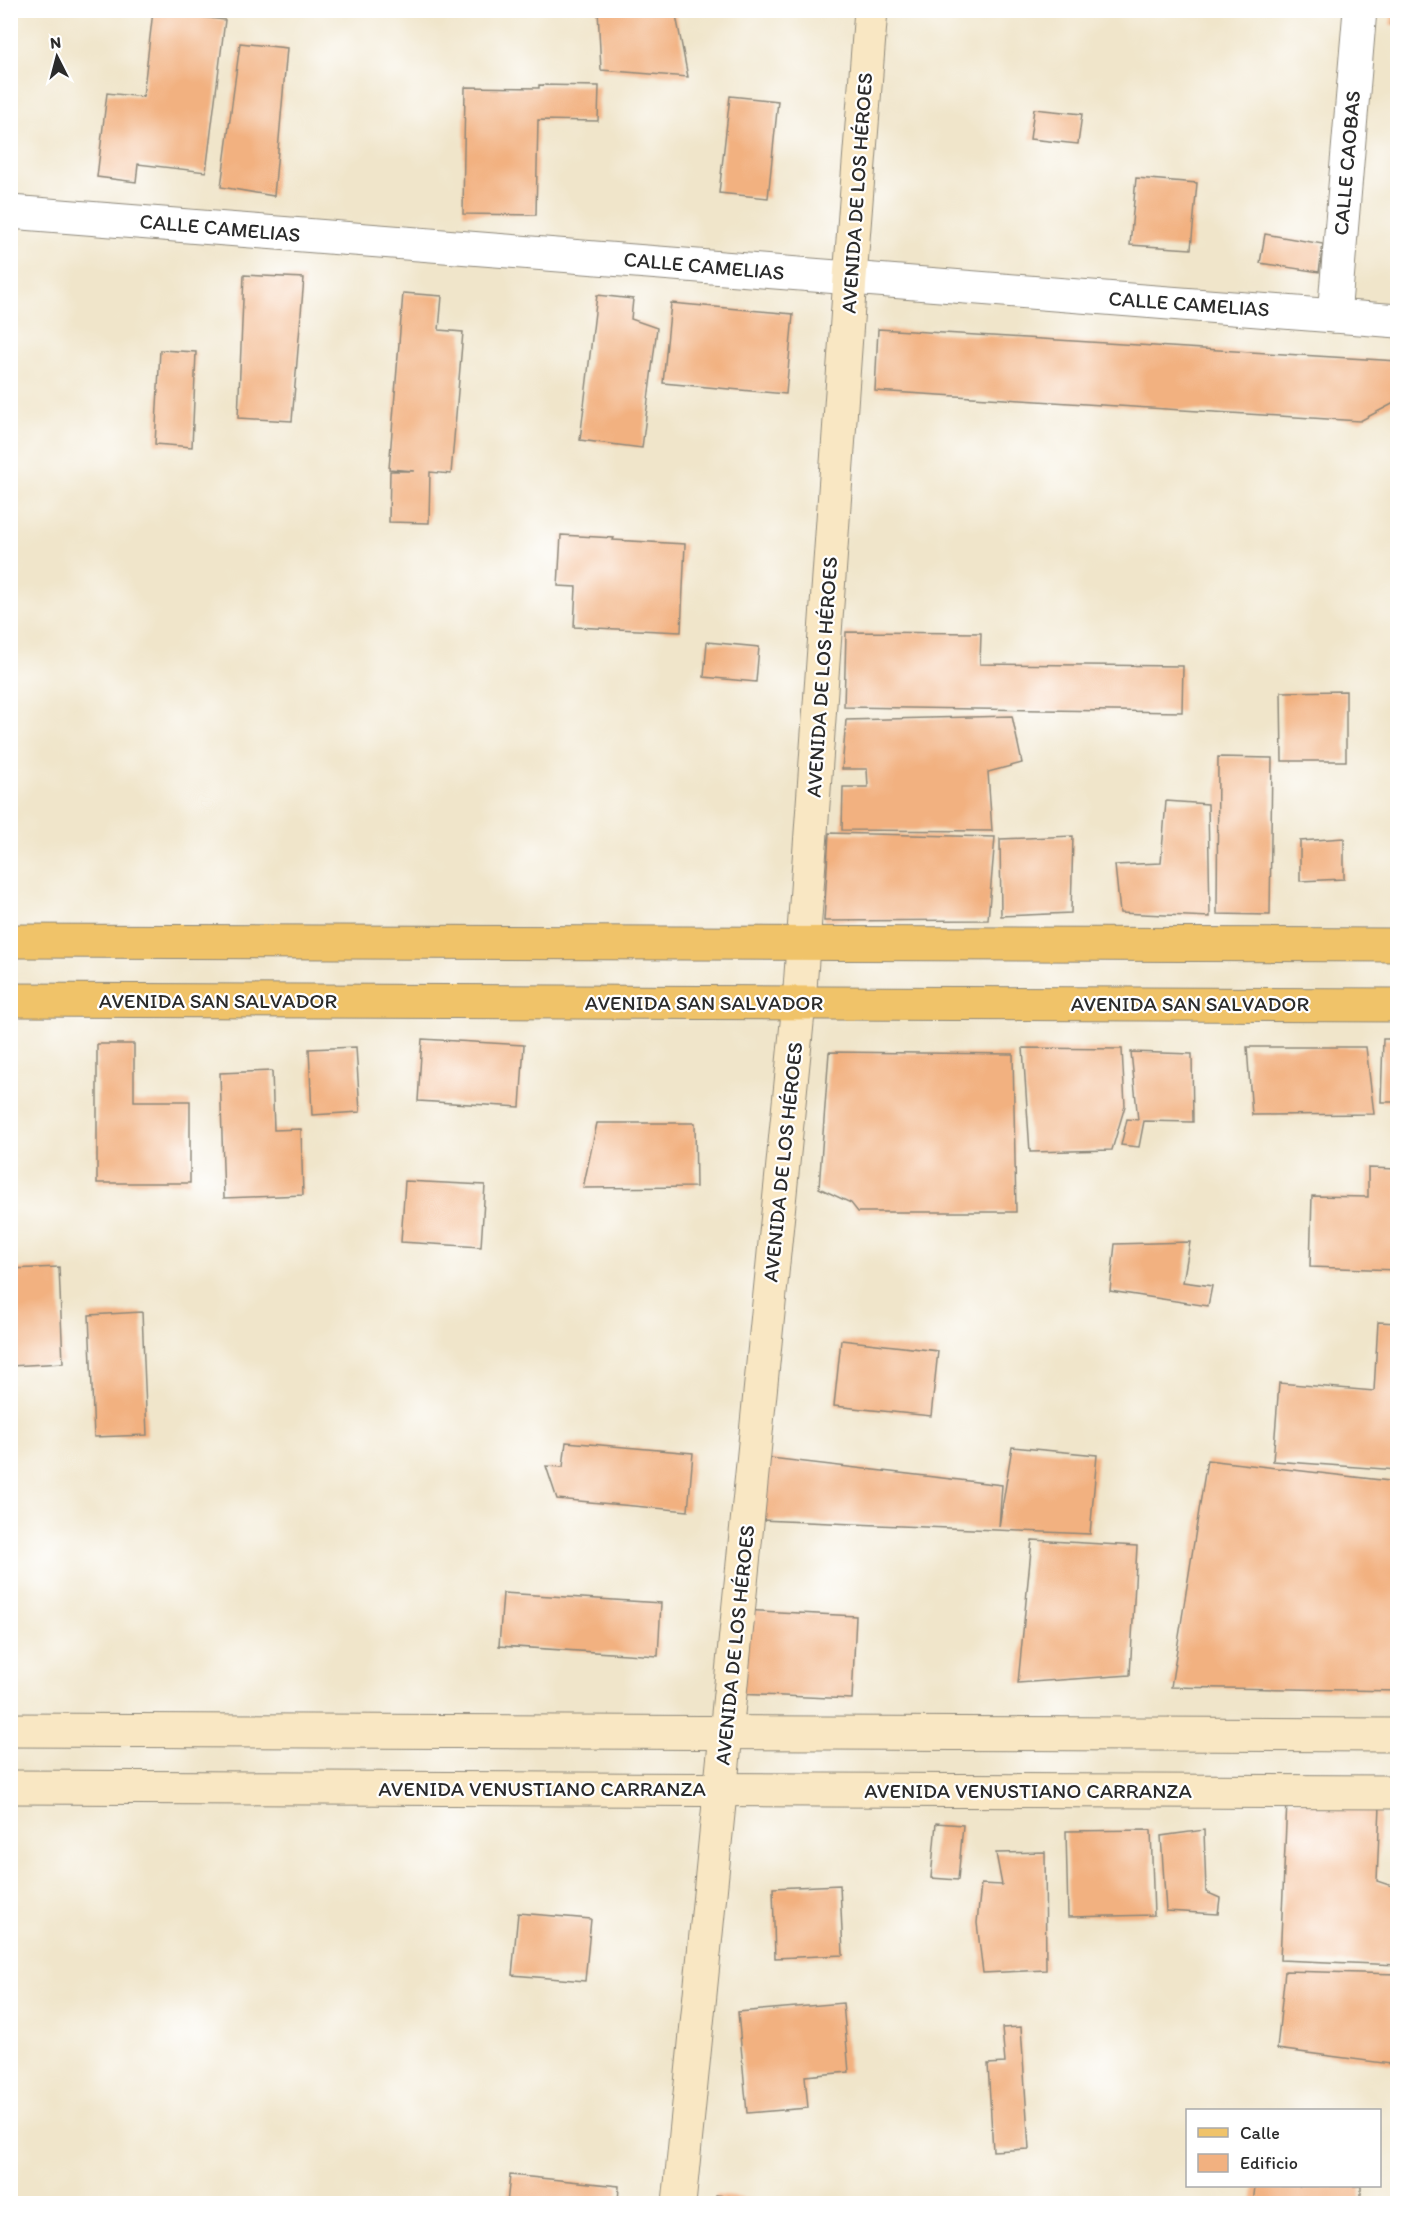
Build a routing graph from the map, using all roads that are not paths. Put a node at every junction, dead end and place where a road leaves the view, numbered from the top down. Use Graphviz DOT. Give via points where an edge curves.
graph roads {
  1 [pos="871,10"];
  2 [pos="1360,10"];
  3 [pos="10,212"];
  4 [pos="850,278"];
  5 [pos="1334,316"];
  6 [pos="1398,321"];
  7 [pos="10,941"];
  8 [pos="803,943"];
  9 [pos="1398,945"];
  10 [pos="10,1000"];
  11 [pos="799,1003"];
  12 [pos="1398,1005"];
  13 [pos="10,1730"];
  14 [pos="727,1732"];
  15 [pos="1398,1735"];
  16 [pos="10,1787"];
  17 [pos="720,1789"];
  18 [pos="1398,1792"];
  19 [pos="679,2204"];
  1 -- 4 [label="street, AVENIDA DE LOS HÉROES"];
  2 -- 5 [label="street, CALLE CAOBAS"];
  3 -- 4 [label="street, CALLE CAMELIAS"];
  4 -- 5 [label="street, CALLE CAMELIAS"];
  4 -- 8 [label="street, AVENIDA DE LOS HÉROES"];
  5 -- 6 [label="street, CALLE CAMELIAS"];
  7 -- 8 [label="main road"];
  8 -- 9 [label="main road"];
  8 -- 11 [label="street, AVENIDA DE LOS HÉROES"];
  10 -- 11 [label="main road, AVENIDA SAN SALVADOR"];
  11 -- 12 [label="main road, AVENIDA SAN SALVADOR"];
  11 -- 14 [label="street, AVENIDA DE LOS HÉROES"];
  13 -- 14 [label="street"];
  14 -- 15 [label="street"];
  14 -- 17 [label="street, AVENIDA DE LOS HÉROES"];
  16 -- 17 [label="street, AVENIDA VENUSTIANO CARRANZA"];
  17 -- 18 [label="street, AVENIDA VENUSTIANO CARRANZA"];
  17 -- 19 [label="street, AVENIDA DE LOS HÉROES"];
}
